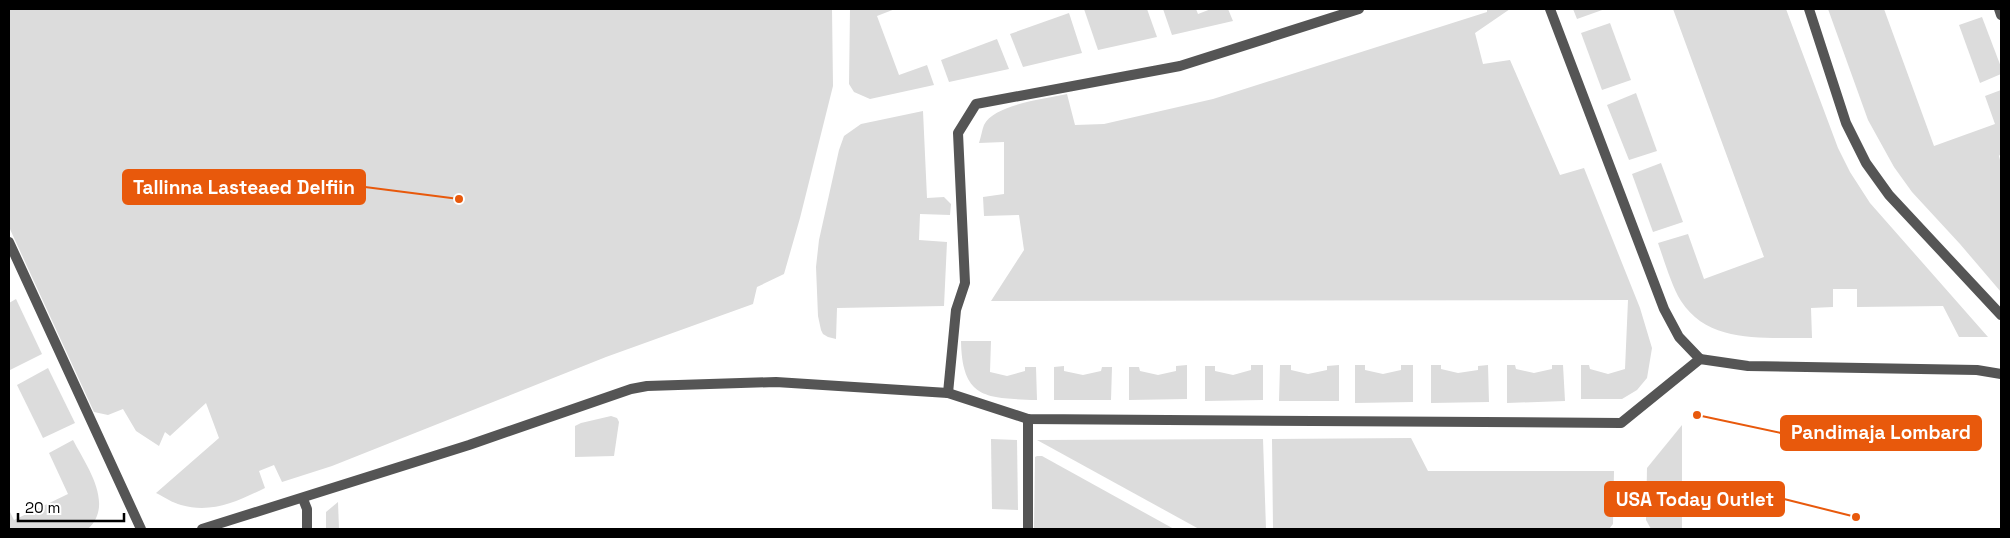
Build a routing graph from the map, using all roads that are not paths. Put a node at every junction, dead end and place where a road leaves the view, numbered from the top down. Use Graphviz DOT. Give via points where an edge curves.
graph roads {
  1 [pos="1359,9"];
  2 [pos="1550,9"];
  3 [pos="1809,9"];
  4 [pos="1999,9"];
  5 [pos="2001,15"];
  6 [pos="9,242"];
  7 [pos="2001,315"];
  8 [pos="1700,359"];
  9 [pos="2001,374"];
  10 [pos="948,393"];
  11 [pos="1028,419"];
  12 [pos="303,498"];
  13 [pos="141,529"];
  14 [pos="202,529"];
  15 [pos="307,529"];
  16 [pos="1028,529"];
  1 -- 10 [label="street" via="1176,67 976,104 958,133 965,283 956,310"];
  2 -- 8 [label="street" via="1664,309 1679,337"];
  3 -- 7 [label="street" via="1846,123 1866,163 1890,195"];
  4 -- 5 [label="street"];
  6 -- 13 [label="street"];
  8 -- 9 [label="street" via="1748,366 1977,370"];
  8 -- 11 [label="street" via="1621,423"];
  10 -- 11 [label="street"];
  10 -- 12 [label="street" via="776,382 647,386"];
  11 -- 16 [label="street"];
  12 -- 14 [label="street"];
  12 -- 15 [label="street" via="307,509"];
}
